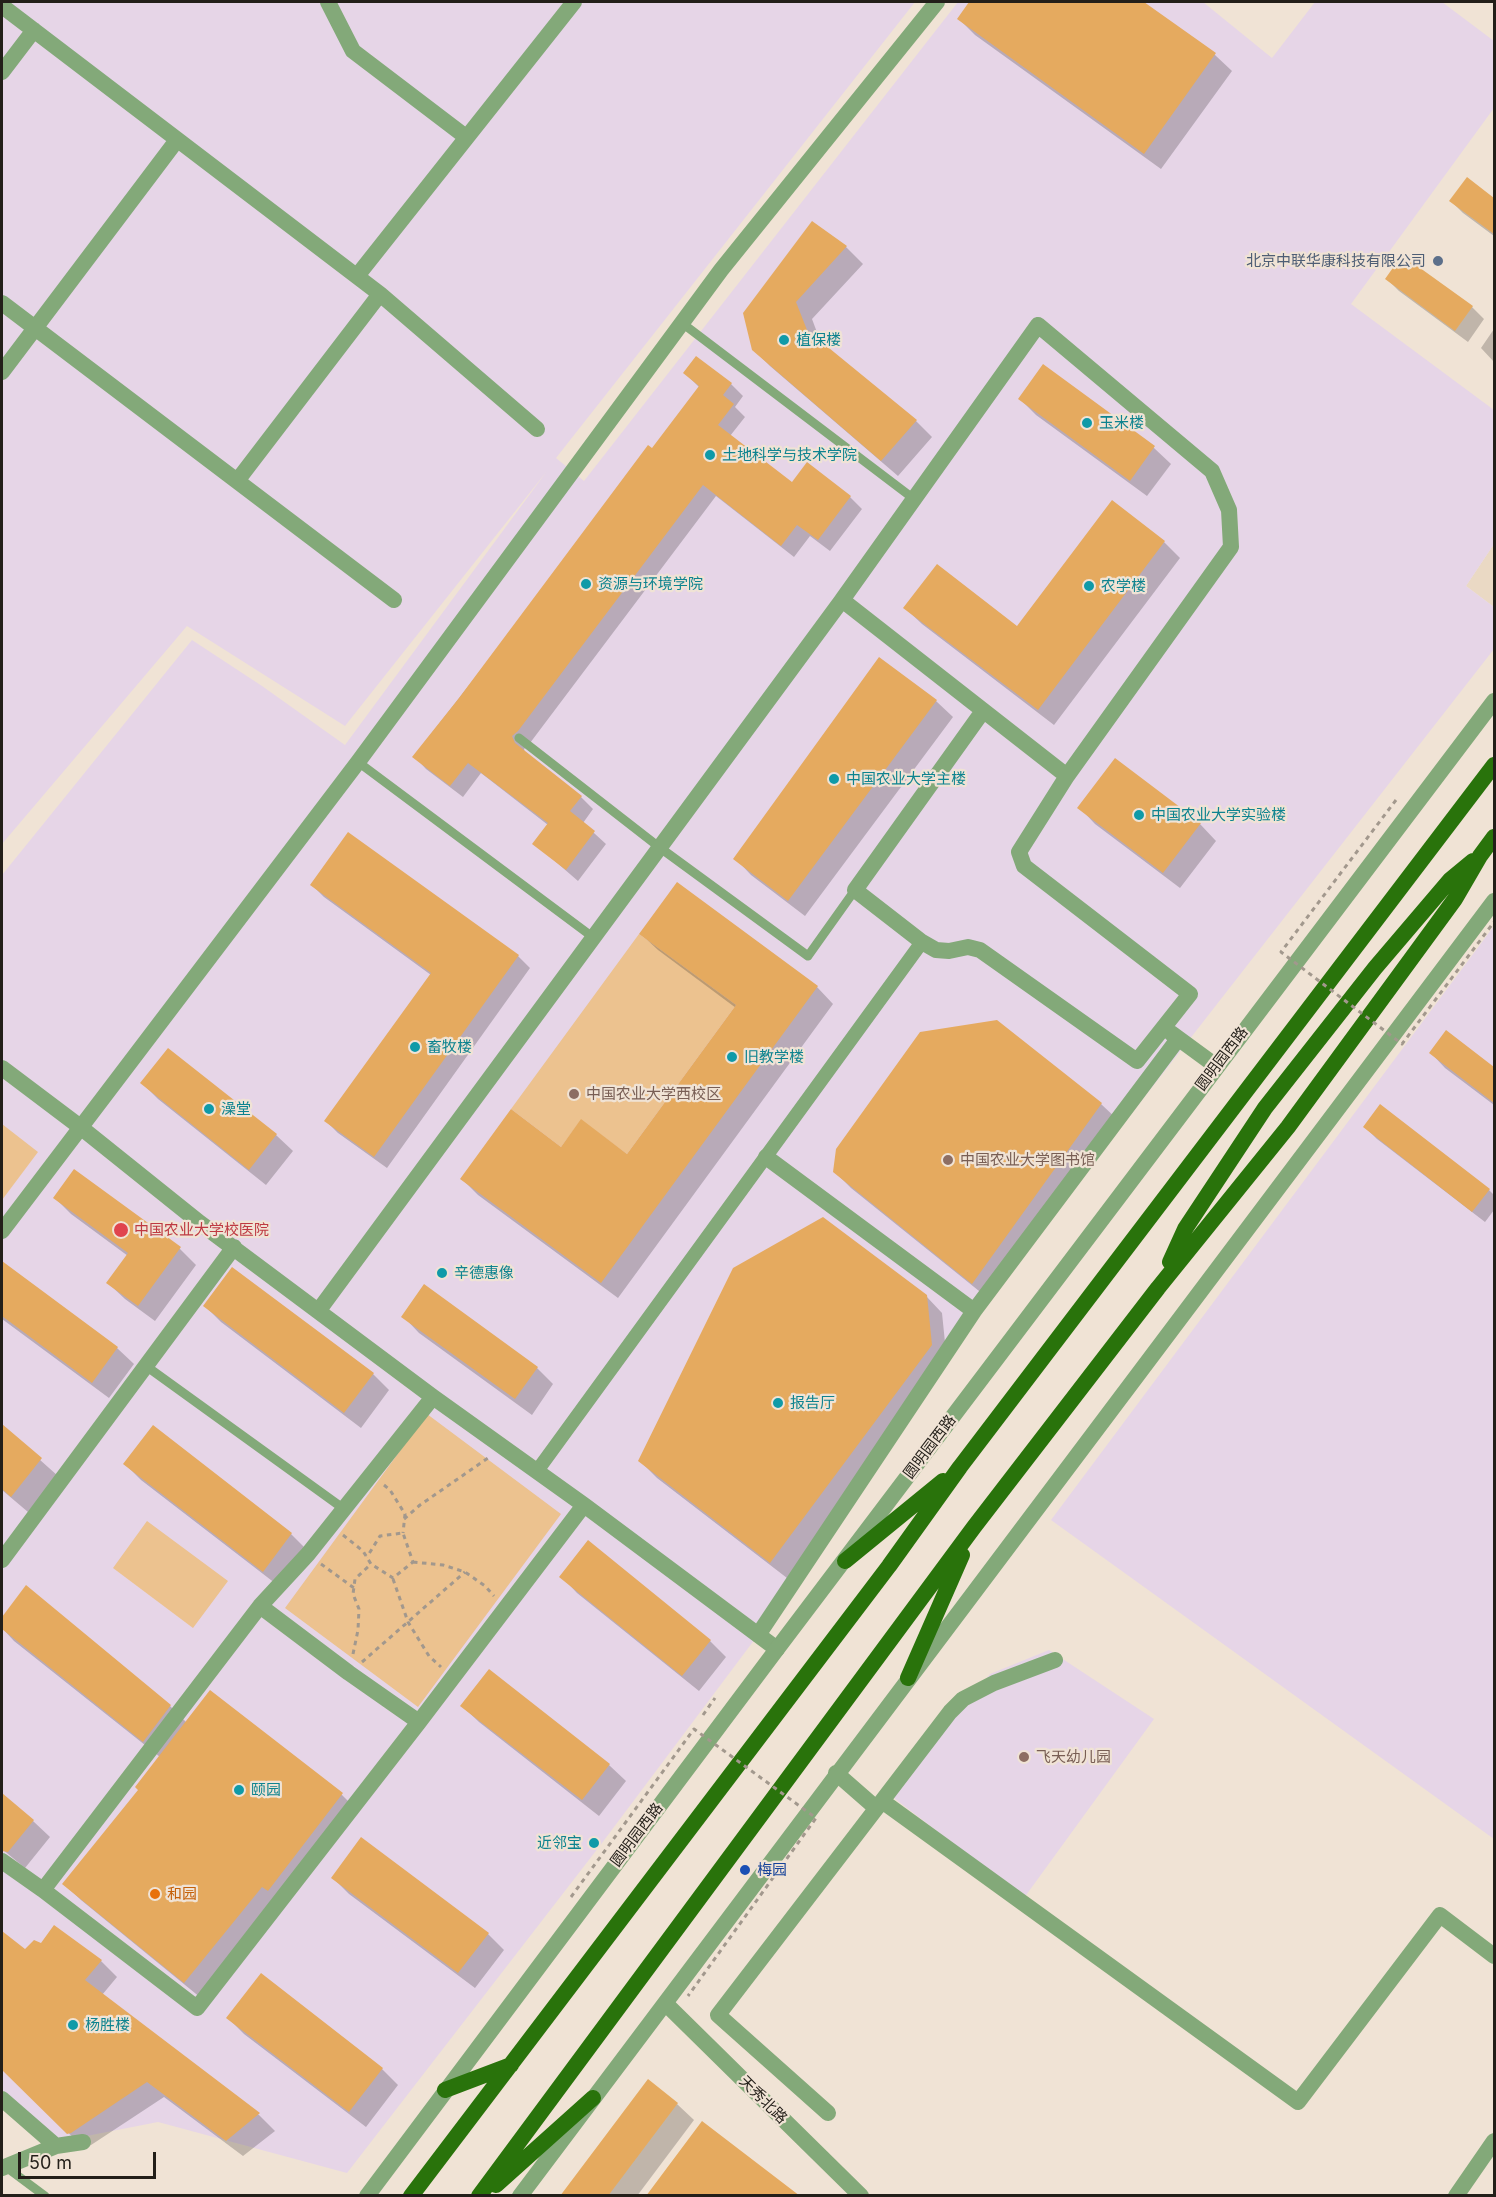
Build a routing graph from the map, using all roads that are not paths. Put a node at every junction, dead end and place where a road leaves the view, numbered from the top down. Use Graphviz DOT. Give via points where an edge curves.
graph roads {
  1 [pos="328,2"];
  2 [pos="574,2"];
  3 [pos="937,2"];
  4 [pos="2,6"];
  5 [pos="34,30"];
  6 [pos="2,72"];
  7 [pos="466,137"];
  8 [pos="177,140"];
  9 [pos="357,276"];
  10 [pos="380,294"];
  11 [pos="2,303"];
  12 [pos="682,323"];
  13 [pos="35,328"];
  14 [pos="2,372"];
  15 [pos="537,429"];
  16 [pos="237,481"];
  17 [pos="914,499"];
  18 [pos="394,600"];
  19 [pos="842,600"];
  20 [pos="1494,701"];
  21 [pos="983,711"];
  22 [pos="519,738"];
  23 [pos="358,762"];
  24 [pos="1494,765"];
  25 [pos="1067,776"];
  26 [pos="1494,837"];
  27 [pos="659,847"];
  28 [pos="1480,856"];
  29 [pos="855,890"];
  30 [pos="1494,901"];
  31 [pos="594,938"];
  32 [pos="922,942"];
  33 [pos="1163,1027"];
  34 [pos="1178,1039"];
  35 [pos="1216,1066"];
  36 [pos="2,1068"];
  37 [pos="79,1126"];
  38 [pos="766,1157"];
  39 [pos="2,1231"];
  40 [pos="234,1247"];
  41 [pos="1158,1288"];
  42 [pos="319,1310"];
  43 [pos="974,1311"];
  44 [pos="146,1366"];
  45 [pos="433,1397"];
  46 [pos="960,1467"];
  47 [pos="537,1471"];
  48 [pos="584,1505"];
  49 [pos="344,1509"];
  50 [pos="974,1527"];
  51 [pos="2,1560"];
  52 [pos="844,1561"];
  53 [pos="260,1606"];
  54 [pos="758,1635"];
  55 [pos="777,1649"];
  56 [pos="1055,1660"];
  57 [pos="908,1678"];
  58 [pos="420,1722"];
  59 [pos="836,1773"];
  60 [pos="879,1805"];
  61 [pos="2,1861"];
  62 [pos="43,1890"];
  63 [pos="1494,1956"];
  64 [pos="666,2004"];
  65 [pos="511,2064"];
  66 [pos="446,2090"];
  67 [pos="593,2098"];
  68 [pos="2,2099"];
  69 [pos="828,2113"];
  70 [pos="1494,2141"];
  71 [pos="83,2142"];
  72 [pos="56,2146"];
  73 [pos="3,2167"];
  74 [pos="45,2196"];
  75 [pos="367,2196"];
  76 [pos="411,2196"];
  77 [pos="479,2196"];
  78 [pos="484,2196"];
  79 [pos="520,2196"];
  80 [pos="861,2196"];
  81 [pos="1456,2196"];
  1 -- 7 [label="street" via="353,51"];
  2 -- 7 [label="street"];
  3 -- 12 [label="street"];
  4 -- 5 [label="street"];
  5 -- 6 [label="street"];
  5 -- 8 [label="street"];
  7 -- 9 [label="street"];
  8 -- 9 [label="street"];
  8 -- 13 [label="street"];
  9 -- 10 [label="street"];
  10 -- 15 [label="street"];
  10 -- 16 [label="street"];
  11 -- 13 [label="street"];
  12 -- 17 [label="lane"];
  12 -- 23 [label="street"];
  13 -- 14 [label="street"];
  13 -- 16 [label="street"];
  16 -- 18 [label="street"];
  17 -- 19 [label="street"];
  17 -- 25 [label="street" via="1038,325 1212,471 1229,510 1231,547"];
  19 -- 21 [label="street"];
  19 -- 27 [label="street"];
  20 -- 35 [label="street, 圆明园西路"];
  21 -- 25 [label="street"];
  21 -- 29 [label="street"];
  22 -- 27 [label="lane"];
  23 -- 31 [label="lane"];
  23 -- 37 [label="street"];
  24 -- 46 [label="main road"];
  25 -- 33 [label="street" via="1018,852 1024,866 1190,994"];
  26 -- 28 [label="main road"];
  27 -- 29 [label="lane" via="808,956"];
  27 -- 31 [label="street"];
  28 -- 41 [label="main road" via="1455,899 1288,1127"];
  28 -- 41 [label="main road" via="1450,880 1264,1108 1185,1229"];
  29 -- 32 [label="street"];
  30 -- 57 [label="street"];
  31 -- 42 [label="street"];
  32 -- 33 [label="street" via="936,950 980,950 1137,1061"];
  32 -- 38 [label="street"];
  33 -- 34 [label="street"];
  34 -- 35 [label="street"];
  34 -- 43 [label="street"];
  35 -- 52 [label="street, 圆明园西路"];
  36 -- 37 [label="street"];
  37 -- 39 [label="street"];
  37 -- 40 [label="street"];
  38 -- 43 [label="street"];
  38 -- 47 [label="street"];
  40 -- 42 [label="street"];
  40 -- 44 [label="street"];
  41 -- 50 [label="main road"];
  42 -- 45 [label="street"];
  43 -- 54 [label="street"];
  44 -- 49 [label="lane"];
  44 -- 51 [label="street"];
  45 -- 47 [label="street"];
  45 -- 49 [label="street"];
  46 -- 52 [label="main road"];
  46 -- 65 [label="main road" via="890,1566"];
  47 -- 48 [label="street"];
  48 -- 54 [label="street"];
  48 -- 58 [label="street"];
  49 -- 53 [label="street"];
  50 -- 57 [label="main road"];
  50 -- 77 [label="main road"];
  52 -- 55 [label="street, 圆明园西路"];
  53 -- 58 [label="street"];
  53 -- 62 [label="street"];
  54 -- 55 [label="street"];
  55 -- 66 [label="street, 圆明园西路"];
  56 -- 60 [label="street" via="963,1699"];
  57 -- 59 [label="street"];
  58 -- 62 [label="street" via="197,2008"];
  59 -- 60 [label="street"];
  59 -- 64 [label="street"];
  60 -- 63 [label="street" via="1298,2102 1440,1915"];
  60 -- 69 [label="street" via="718,2015"];
  61 -- 62 [label="street"];
  64 -- 67 [label="street"];
  64 -- 80 [label="street, 天秀北路"];
  65 -- 66 [label="main road"];
  65 -- 76 [label="main road"];
  66 -- 75 [label="street, 圆明园西路"];
  67 -- 78 [label="main road"];
  67 -- 79 [label="street"];
  68 -- 72 [label="street"];
  70 -- 81 [label="street"];
  71 -- 72 [label="street"];
  72 -- 73 [label="street"];
  73 -- 74 [label="lane"];
}
